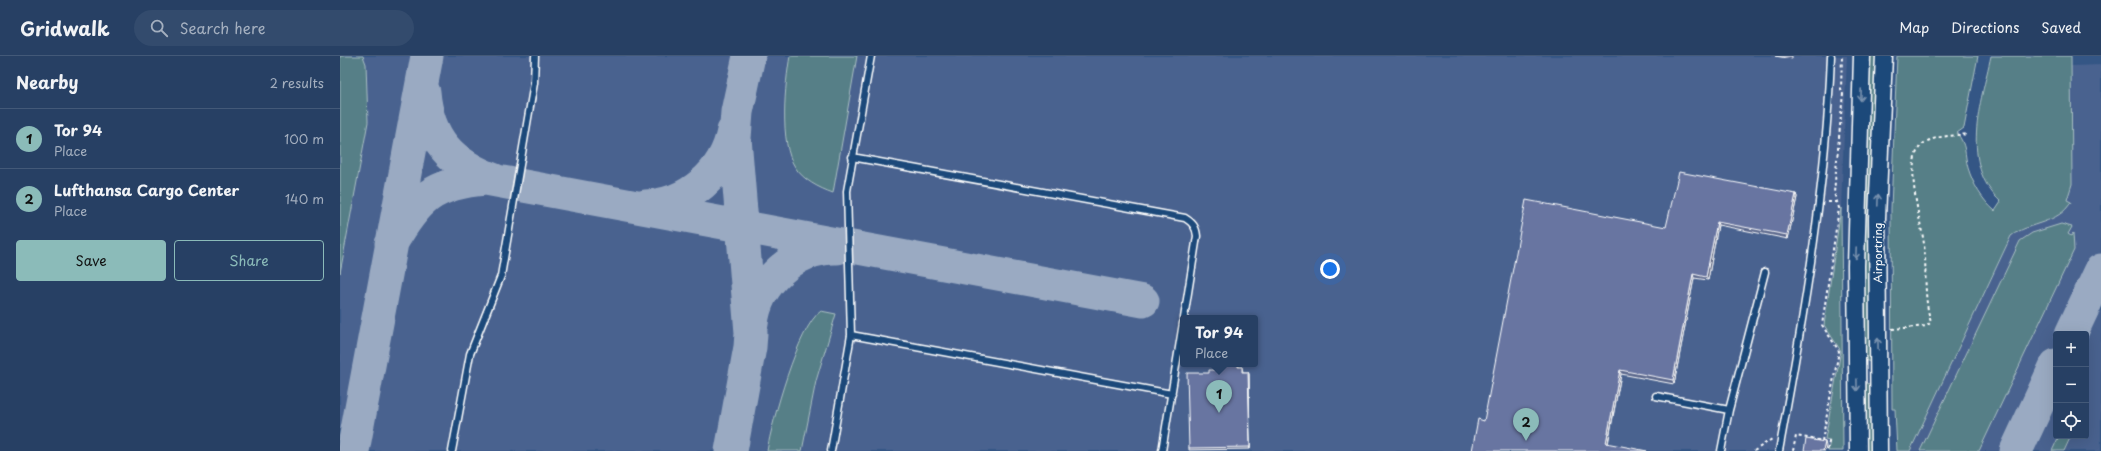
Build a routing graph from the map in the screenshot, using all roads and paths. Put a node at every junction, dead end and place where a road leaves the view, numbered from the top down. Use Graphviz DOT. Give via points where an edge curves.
graph roads {
  1 [pos="535,56"];
  2 [pos="871,56"];
  3 [pos="1831,56"];
  4 [pos="1842,56"];
  5 [pos="1862,56"];
  6 [pos="1884,56"];
  7 [pos="1968,134"];
  8 [pos="852,157"];
  9 [pos="1765,272"];
  10 [pos="1184,315"];
  11 [pos="1878,332"];
  12 [pos="851,335"];
  13 [pos="1180,342"];
  14 [pos="1172,394"];
  15 [pos="1656,396"];
  16 [pos="1729,410"];
  17 [pos="1822,441"];
  18 [pos="452,451"];
  19 [pos="831,451"];
  20 [pos="1162,451"];
  21 [pos="1721,451"];
  22 [pos="1779,451"];
  23 [pos="1793,451"];
  24 [pos="1827,451"];
  25 [pos="1858,451"];
  26 [pos="1879,451"];
  1 -- 18 [label="lane" via="534,83 501,276 470,354"];
  2 -- 8 [label="lane"];
  3 -- 22 [label="lane" via="1826,141 1814,250"];
  4 -- 17 [label="path" via="1843,93 1834,193 1839,208 1822,325 1839,350"];
  5 -- 25 [label="street, Airportring, one-way" via="1856,266"];
  11 -- 6 [label="street, Airportring, one-way" via="1877,218"];
  7 -- 11 [label="path" via="1926,142 1919,148 1915,163 1916,206 1926,261 1926,307 1931,322 1927,326"];
  8 -- 10 [label="lane" via="1185,218 1192,222 1197,236"];
  8 -- 12 [label="lane" via="847,191"];
  9 -- 16 [label="lane"];
  26 -- 11 [label="street, Airportring, one-way"];
  12 -- 14 [label="lane"];
  12 -- 19 [label="lane"];
  13 -- 14 [label="lane"];
  14 -- 20 [label="lane"];
  15 -- 16 [label="lane"];
  16 -- 21 [label="lane"];
  17 -- 23 [label="path" via="1796,436"];
  17 -- 24 [label="path" via="1829,442"];
}
